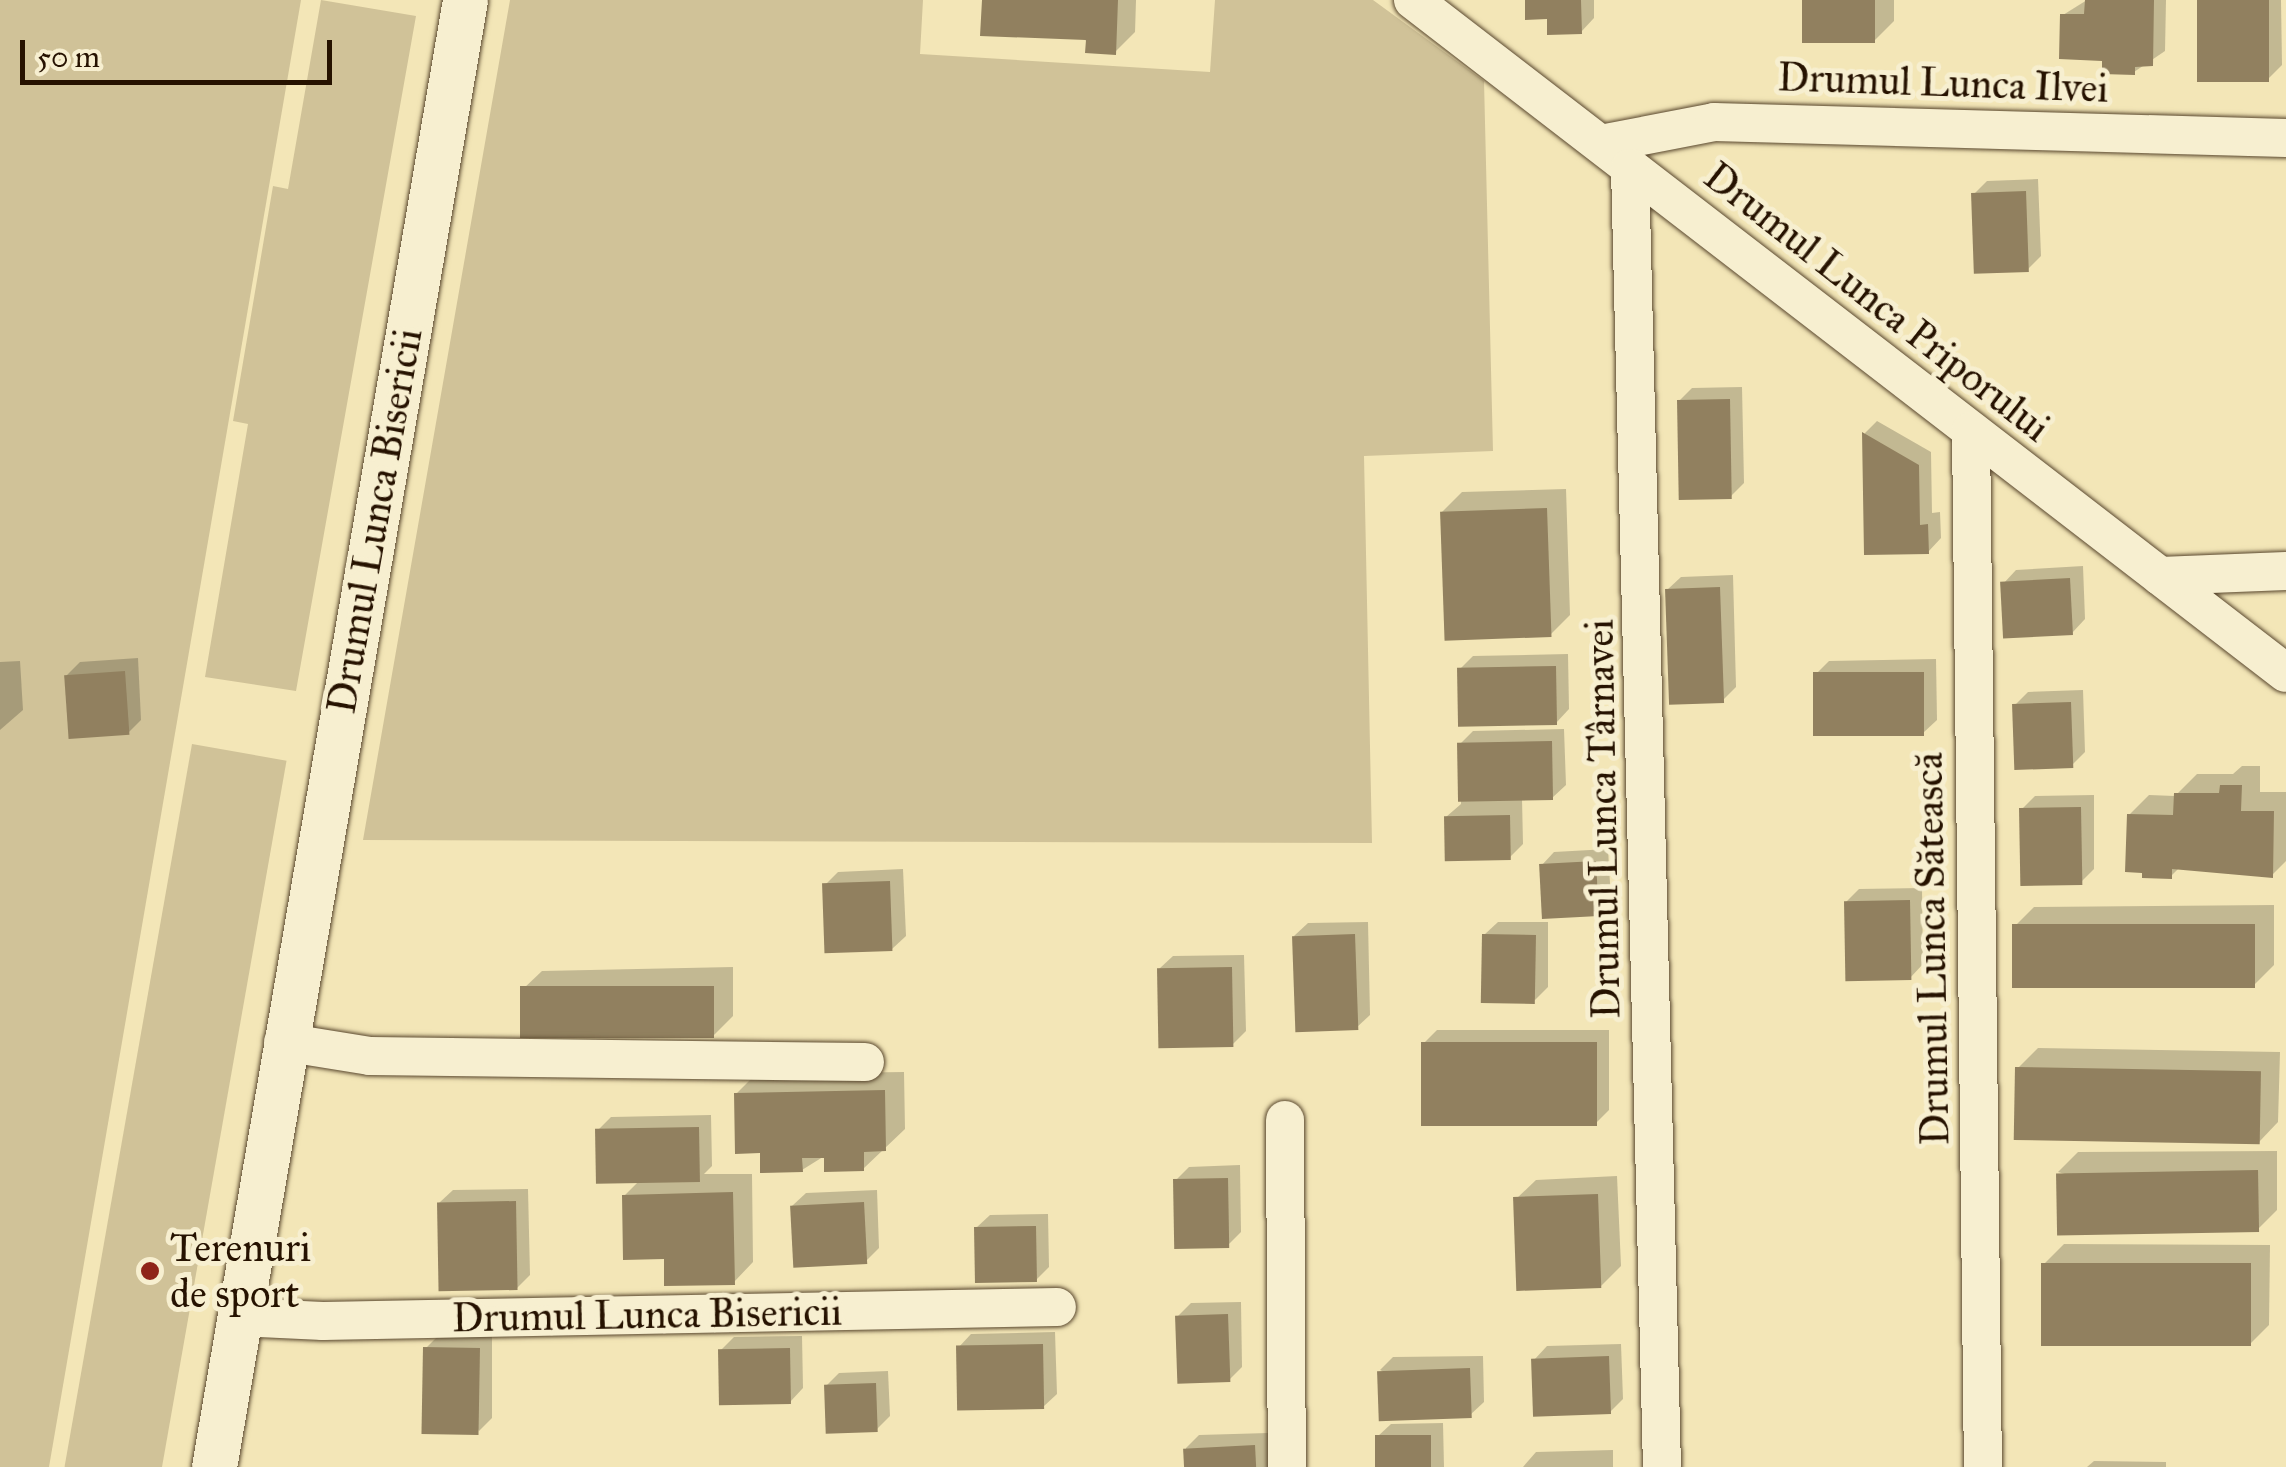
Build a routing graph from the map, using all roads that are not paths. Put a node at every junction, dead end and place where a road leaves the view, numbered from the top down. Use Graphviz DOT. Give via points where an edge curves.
graph roads {
  1 [pos="464,0"];
  2 [pos="1414,0"];
  3 [pos="2286,138"];
  4 [pos="1600,144"];
  5 [pos="1630,168"];
  6 [pos="1971,431"];
  7 [pos="2286,571"];
  8 [pos="2160,576"];
  9 [pos="2286,673"];
  10 [pos="283,1042"];
  11 [pos="865,1062"];
  12 [pos="1285,1120"];
  13 [pos="1056,1306"];
  14 [pos="238,1316"];
  15 [pos="214,1467"];
  16 [pos="1287,1467"];
  17 [pos="1662,1467"];
  18 [pos="1983,1467"];
  1 -- 10 [label="street, Drumul Lunca Bisericii"];
  2 -- 4 [label="street, Drumul Lunca Priporului"];
  3 -- 4 [label="street, Drumul Lunca Ilvei" via="1714,122"];
  4 -- 5 [label="street, Drumul Lunca Priporului"];
  5 -- 6 [label="street, Drumul Lunca Priporului"];
  5 -- 17 [label="street, Drumul Lunca Târnavei"];
  6 -- 8 [label="street, Drumul Lunca Priporului"];
  6 -- 18 [label="street, Drumul Lunca Sătească"];
  7 -- 8 [label="street"];
  8 -- 9 [label="street, Drumul Lunca Priporului"];
  10 -- 11 [label="street" via="370,1056"];
  10 -- 14 [label="street, Drumul Lunca Bisericii"];
  12 -- 16 [label="street"];
  13 -- 14 [label="street, Drumul Lunca Bisericii" via="323,1321"];
  14 -- 15 [label="street, Drumul Lunca Bisericii"];
}
